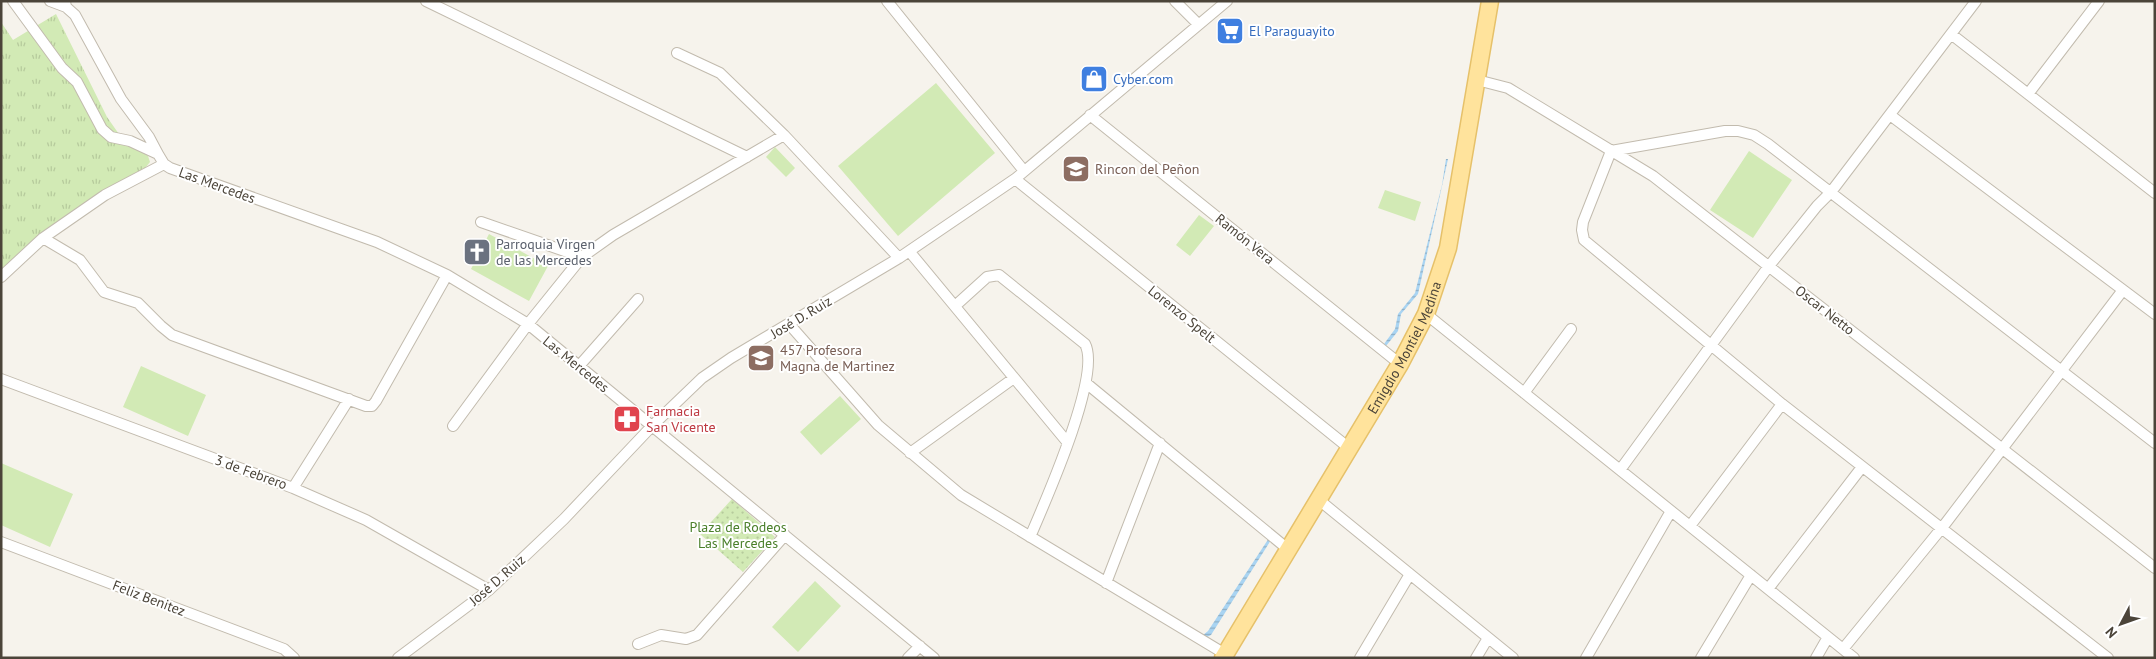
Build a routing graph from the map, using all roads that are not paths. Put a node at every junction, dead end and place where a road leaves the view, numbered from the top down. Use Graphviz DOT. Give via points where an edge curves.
graph roads {
  1 [pos="13,1"];
  2 [pos="50,1"];
  3 [pos="426,1"];
  4 [pos="887,1"];
  5 [pos="1175,1"];
  6 [pos="1227,1"];
  7 [pos="1490,1"];
  8 [pos="1976,1"];
  9 [pos="2099,1"];
  10 [pos="65,4"];
  11 [pos="1198,24"];
  12 [pos="1951,34"];
  13 [pos="677,53"];
  14 [pos="1477,80"];
  15 [pos="2028,94"];
  16 [pos="1090,114"];
  17 [pos="1890,114"];
  18 [pos="784,135"];
  19 [pos="1611,151"];
  20 [pos="158,154"];
  21 [pos="747,157"];
  22 [pos="164,164"];
  23 [pos="1024,171"];
  24 [pos="1015,179"];
  25 [pos="1831,192"];
  26 [pos="2155,193"];
  27 [pos="481,222"];
  28 [pos="43,238"];
  29 [pos="909,251"];
  30 [pos="582,257"];
  31 [pos="899,258"];
  32 [pos="1769,266"];
  33 [pos="447,276"];
  34 [pos="1,277"];
  35 [pos="2123,290"];
  36 [pos="638,299"];
  37 [pos="954,306"];
  38 [pos="1426,314"];
  39 [pos="2155,314"];
  40 [pos="528,324"];
  41 [pos="789,324"];
  42 [pos="1571,329"];
  43 [pos="1711,344"];
  44 [pos="1400,364"];
  45 [pos="578,366"];
  46 [pos="2062,370"];
  47 [pos="1014,378"];
  48 [pos="1,379"];
  49 [pos="1086,383"];
  50 [pos="1524,393"];
  51 [pos="349,398"];
  52 [pos="1782,404"];
  53 [pos="453,426"];
  54 [pos="652,426"];
  55 [pos="1068,443"];
  56 [pos="1160,443"];
  57 [pos="2155,443"];
  58 [pos="1349,448"];
  59 [pos="2002,449"];
  60 [pos="910,453"];
  61 [pos="1862,467"];
  62 [pos="1620,470"];
  63 [pos="293,488"];
  64 [pos="1318,500"];
  65 [pos="1671,511"];
  66 [pos="1690,526"];
  67 [pos="1941,529"];
  68 [pos="785,535"];
  69 [pos="1030,537"];
  70 [pos="1,542"];
  71 [pos="1289,550"];
  72 [pos="2155,568"];
  73 [pos="1410,574"];
  74 [pos="1751,575"];
  75 [pos="1106,583"];
  76 [pos="1768,589"];
  77 [pos="489,590"];
  78 [pos="1828,637"];
  79 [pos="1488,638"];
  80 [pos="638,644"];
  81 [pos="920,646"];
  82 [pos="1843,649"];
  83 [pos="1224,656"];
  84 [pos="294,658"];
  85 [pos="398,658"];
  86 [pos="908,658"];
  87 [pos="934,658"];
  88 [pos="1360,658"];
  89 [pos="1476,658"];
  90 [pos="1513,658"];
  91 [pos="1586,658"];
  92 [pos="1701,658"];
  93 [pos="1816,658"];
  94 [pos="1854,658"];
  95 [pos="2108,658"];
  1 -- 20 [label="street" via="62,68 77,82 102,129 111,137 130,141"];
  2 -- 10 [label="street"];
  3 -- 21 [label="street"];
  4 -- 23 [label="street"];
  5 -- 11 [label="street"];
  6 -- 11 [label="street, José D. Ruiz"];
  7 -- 14 [label="main road, Emigdio Montiel Medina"];
  8 -- 12 [label="street"];
  9 -- 15 [label="street"];
  10 -- 20 [label="street, Las Mercedes" via="75,15 121,99"];
  11 -- 16 [label="street, José D. Ruiz"];
  12 -- 15 [label="street"];
  12 -- 17 [label="street"];
  13 -- 18 [label="street" via="720,72"];
  14 -- 19 [label="street, Oscar Netto" via="1508,88"];
  14 -- 38 [label="main road, Emigdio Montiel Medina" via="1448,248"];
  15 -- 26 [label="street"];
  16 -- 23 [label="street, José D. Ruiz"];
  16 -- 44 [label="street, Ramón Vera"];
  17 -- 25 [label="street"];
  17 -- 35 [label="street"];
  18 -- 21 [label="street"];
  18 -- 31 [label="street"];
  19 -- 25 [label="street" via="1738,131 1754,135"];
  19 -- 32 [label="street, Oscar Netto" via="1652,176"];
  19 -- 43 [label="street" via="1584,222 1584,240"];
  20 -- 22 [label="street, Las Mercedes"];
  21 -- 30 [label="street" via="613,234"];
  22 -- 28 [label="street, Las Mercedes" via="105,195"];
  22 -- 33 [label="street, Las Mercedes" via="377,242"];
  23 -- 24 [label="street, José D. Ruiz"];
  24 -- 29 [label="street, José D. Ruiz"];
  24 -- 58 [label="street, Lorenzo Spelt"];
  25 -- 32 [label="street"];
  25 -- 46 [label="street"];
  27 -- 30 [label="street"];
  28 -- 34 [label="street, Las Mercedes"];
  28 -- 51 [label="street" via="80,260 104,292 138,303 172,334"];
  29 -- 31 [label="street, José D. Ruiz"];
  29 -- 37 [label="street"];
  30 -- 40 [label="street"];
  31 -- 41 [label="street, José D. Ruiz"];
  32 -- 43 [label="street"];
  32 -- 59 [label="street, Oscar Netto"];
  33 -- 40 [label="street, Las Mercedes"];
  33 -- 51 [label="street" via="372,406"];
  35 -- 39 [label="street"];
  35 -- 46 [label="street"];
  36 -- 45 [label="street"];
  37 -- 47 [label="street"];
  37 -- 49 [label="street" via="987,277 999,275 1085,344 1089,357"];
  38 -- 44 [label="main road, Emigdio Montiel Medina"];
  38 -- 50 [label="street"];
  40 -- 45 [label="street, Las Mercedes"];
  40 -- 53 [label="street"];
  41 -- 54 [label="street, José D. Ruiz" via="702,378"];
  41 -- 60 [label="street" via="878,425"];
  42 -- 50 [label="street"];
  43 -- 52 [label="street"];
  43 -- 62 [label="street"];
  44 -- 58 [label="main road, Emigdio Montiel Medina"];
  45 -- 54 [label="street, Las Mercedes"];
  46 -- 57 [label="street"];
  46 -- 59 [label="street"];
  47 -- 55 [label="street"];
  47 -- 60 [label="street"];
  48 -- 63 [label="street, 3 de Febrero"];
  49 -- 55 [label="street"];
  49 -- 56 [label="street"];
  50 -- 62 [label="street"];
  51 -- 63 [label="street"];
  52 -- 61 [label="street"];
  52 -- 66 [label="street"];
  54 -- 68 [label="street, Las Mercedes"];
  54 -- 77 [label="street, José D. Ruiz" via="564,519"];
  55 -- 69 [label="street"];
  56 -- 71 [label="street"];
  56 -- 75 [label="street"];
  58 -- 64 [label="main road, Emigdio Montiel Medina"];
  59 -- 67 [label="street"];
  59 -- 72 [label="street, Oscar Netto"];
  60 -- 69 [label="street" via="961,495"];
  61 -- 67 [label="street"];
  61 -- 76 [label="street"];
  62 -- 65 [label="street"];
  63 -- 77 [label="street, 3 de Febrero" via="366,520"];
  64 -- 71 [label="main road, Emigdio Montiel Medina"];
  64 -- 73 [label="street"];
  65 -- 66 [label="street"];
  65 -- 91 [label="street"];
  66 -- 74 [label="street"];
  67 -- 82 [label="street"];
  67 -- 95 [label="street"];
  68 -- 80 [label="street" via="697,635 686,639 661,634"];
  68 -- 81 [label="street, Las Mercedes"];
  69 -- 75 [label="street"];
  70 -- 84 [label="street, Feliz Benitez" via="284,649"];
  71 -- 83 [label="main road, Emigdio Montiel Medina"];
  73 -- 79 [label="street"];
  73 -- 88 [label="street"];
  74 -- 76 [label="street"];
  74 -- 92 [label="street"];
  75 -- 83 [label="street"];
  76 -- 78 [label="street"];
  77 -- 85 [label="street, José D. Ruiz"];
  78 -- 82 [label="street"];
  78 -- 93 [label="street"];
  79 -- 89 [label="street"];
  79 -- 90 [label="street"];
  81 -- 86 [label="street"];
  81 -- 87 [label="street, Las Mercedes"];
  82 -- 94 [label="street"];
}
